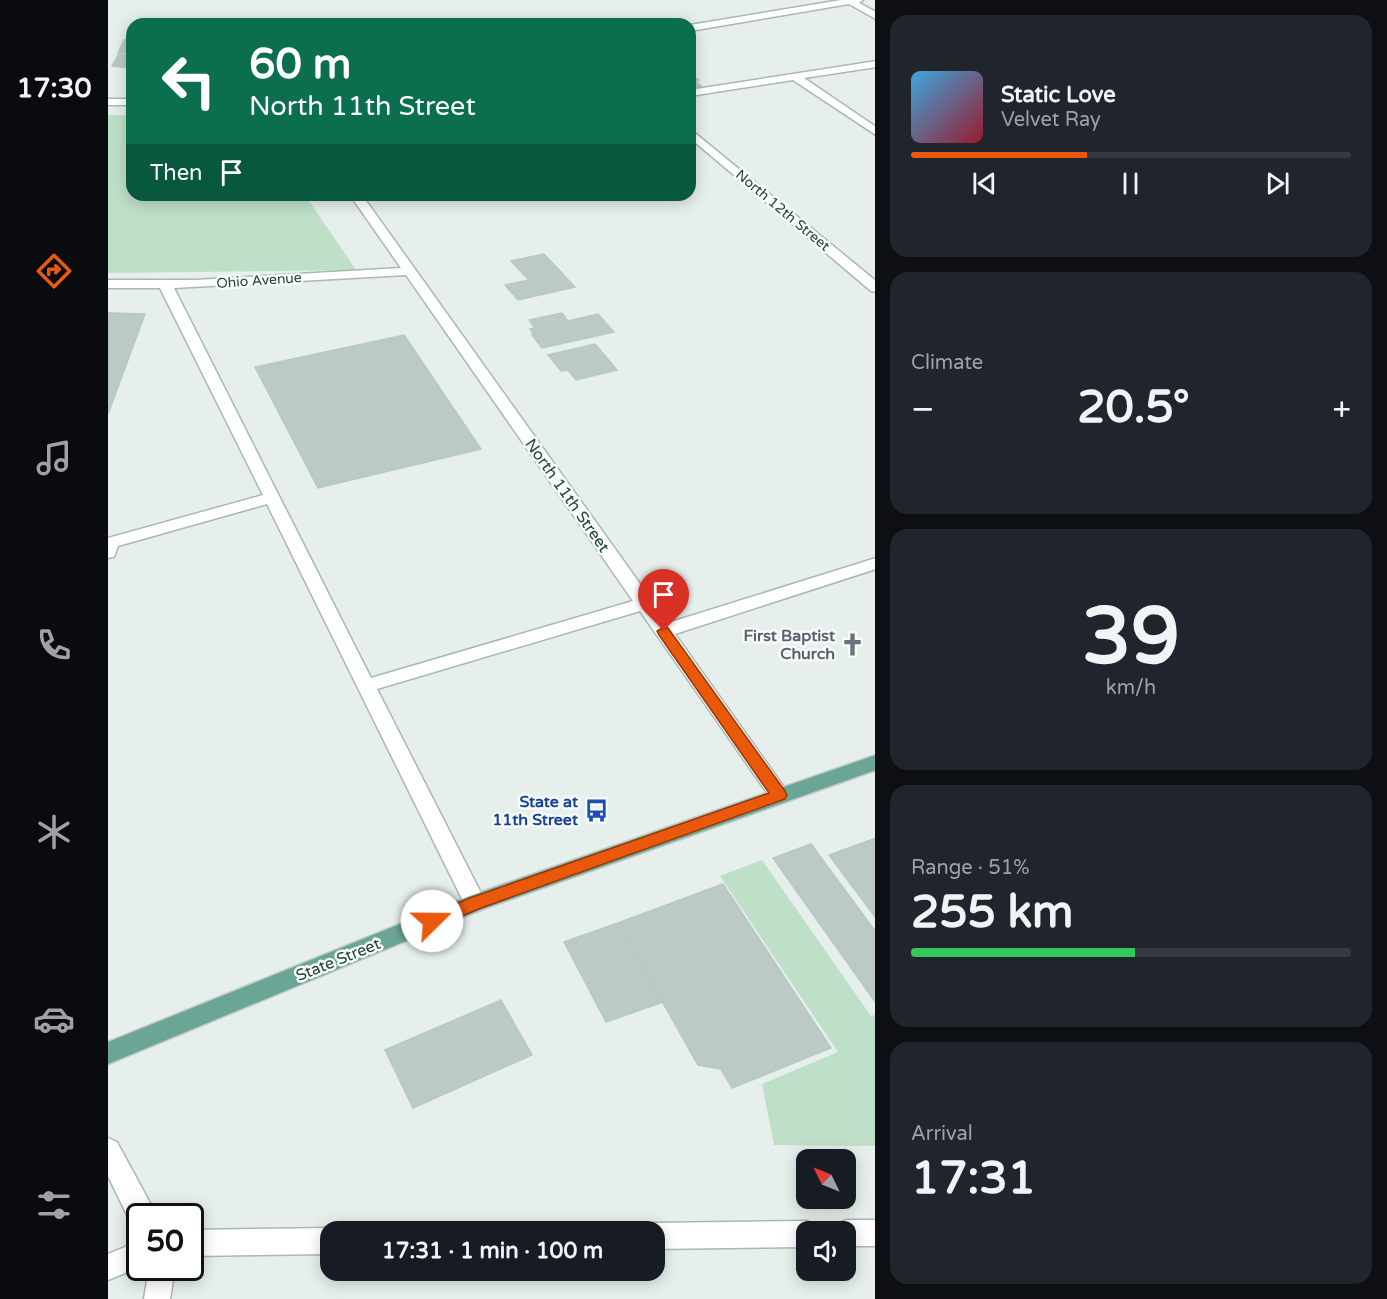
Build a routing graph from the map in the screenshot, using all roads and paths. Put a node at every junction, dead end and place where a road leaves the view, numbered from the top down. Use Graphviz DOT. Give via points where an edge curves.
graph roads {
  1 [pos="852,0"];
  2 [pos="875,15"];
  3 [pos="696,27"];
  4 [pos="875,64"];
  5 [pos="795,77"];
  6 [pos="696,92"];
  7 [pos="108,102"];
  8 [pos="126,102"];
  9 [pos="875,131"];
  10 [pos="696,137"];
  11 [pos="360,201"];
  12 [pos="409,271"];
  13 [pos="108,284"];
  14 [pos="165,284"];
  15 [pos="875,287"];
  16 [pos="272,498"];
  17 [pos="108,553"];
  18 [pos="875,563"];
  19 [pos="644,604"];
  20 [pos="664,631"];
  21 [pos="365,686"];
  22 [pos="875,762"];
  23 [pos="779,795"];
  24 [pos="476,903"];
  25 [pos="108,1053"];
  26 [pos="108,1150"];
  27 [pos="134,1203"];
  28 [pos="856,1233"];
  29 [pos="875,1233"];
  30 [pos="796,1234"];
  31 [pos="665,1236"];
  32 [pos="320,1240"];
  33 [pos="204,1242"];
  34 [pos="126,1260"];
  35 [pos="108,1267"];
  36 [pos="160,1281"];
  37 [pos="157,1299"];
  1 -- 2 [label="street"];
  1 -- 3 [label="street"];
  4 -- 5 [label="street"];
  5 -- 6 [label="street"];
  5 -- 9 [label="street"];
  7 -- 8 [label="street"];
  10 -- 15 [label="street, North 12th Street"];
  11 -- 12 [label="street, North 11th Street"];
  12 -- 14 [label="street, Ohio Avenue"];
  12 -- 19 [label="street, North 11th Street"];
  13 -- 14 [label="street, Ohio Avenue"];
  14 -- 16 [label="street"];
  16 -- 17 [label="street" via="111,543"];
  16 -- 21 [label="street"];
  18 -- 20 [label="street"];
  19 -- 20 [label="street, North 11th Street"];
  19 -- 21 [label="street"];
  20 -- 23 [label="street, North 11th Street"];
  21 -- 24 [label="street"];
  22 -- 23 [label="main road, State Street"];
  23 -- 24 [label="main road, State Street"];
  24 -- 25 [label="main road, State Street"];
  26 -- 27 [label="street"];
  28 -- 29 [label="street"];
  30 -- 31 [label="street"];
  32 -- 33 [label="street"];
  34 -- 35 [label="street"];
  36 -- 37 [label="street"];
}
